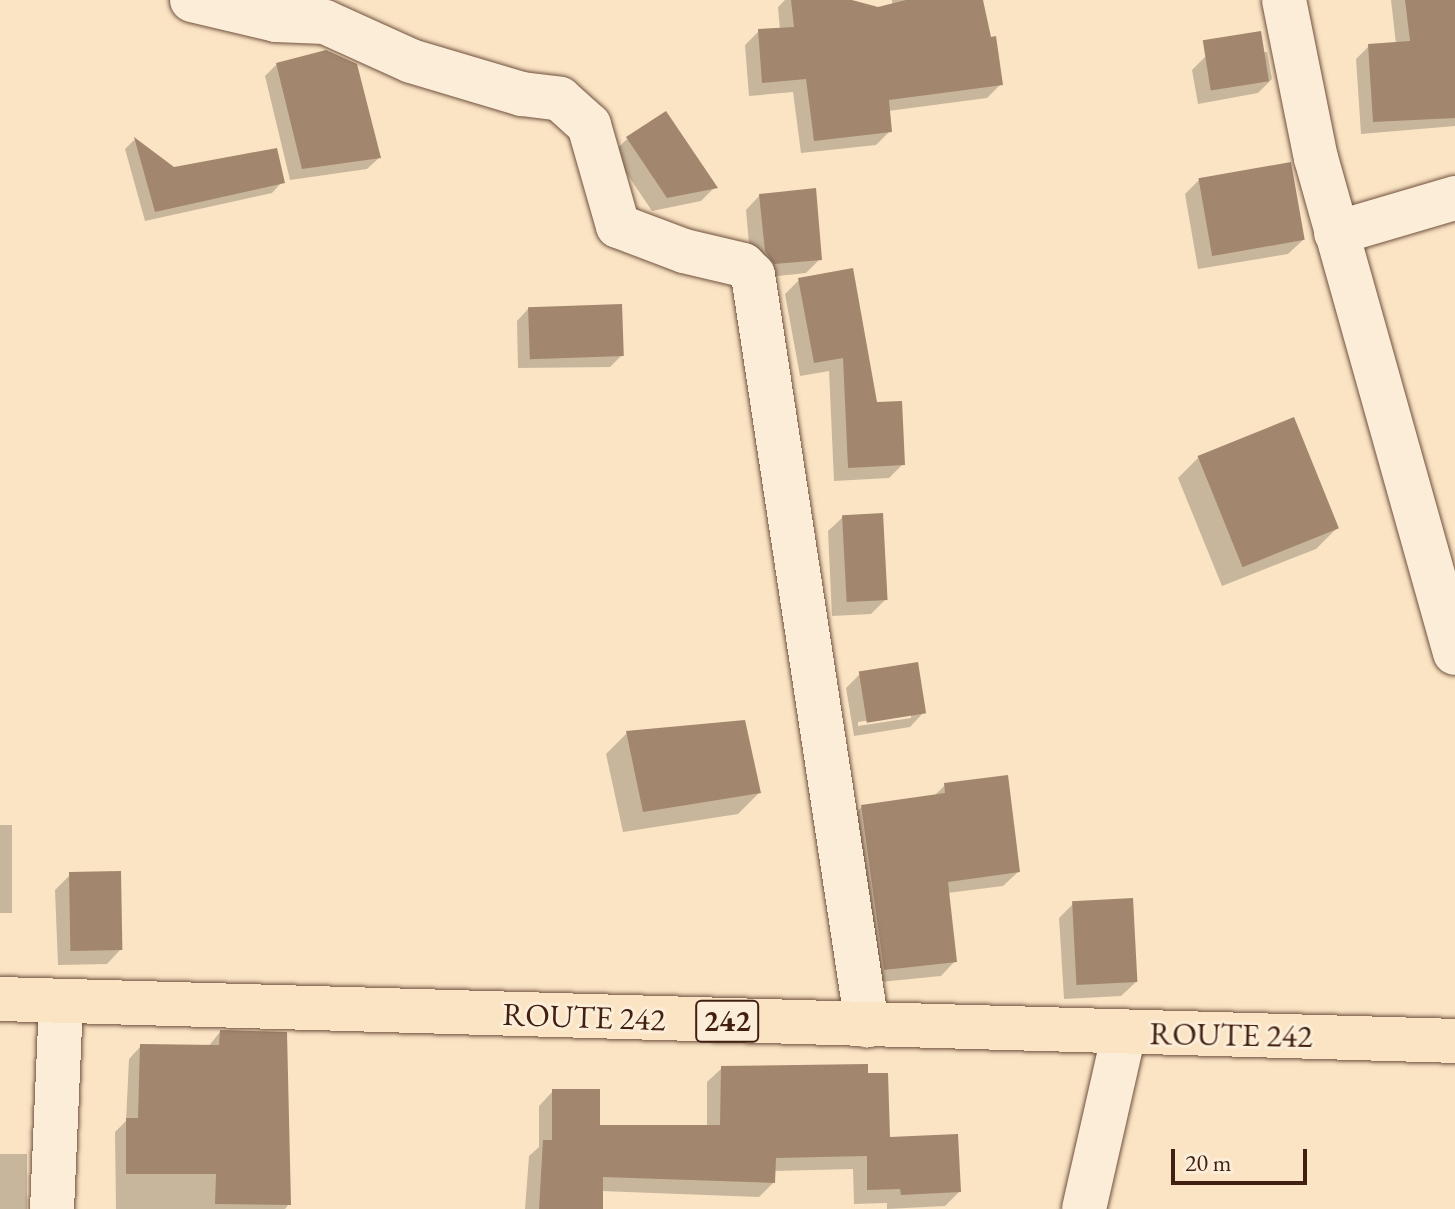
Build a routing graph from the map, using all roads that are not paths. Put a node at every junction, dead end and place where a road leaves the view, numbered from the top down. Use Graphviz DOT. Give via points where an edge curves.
graph roads {
  1 [pos="192,0"];
  2 [pos="1284,0"];
  3 [pos="1455,198"];
  4 [pos="1336,233"];
  5 [pos="1455,653"];
  6 [pos="0,999"];
  7 [pos="61,1001"];
  8 [pos="867,1025"];
  9 [pos="1124,1033"];
  10 [pos="1455,1041"];
  11 [pos="52,1209"];
  12 [pos="1084,1209"];
  1 -- 8 [label="street" via="276,20 325,22 411,61 522,94 560,99 589,125 618,226 684,251 743,265 753,275"];
  2 -- 4 [label="street"];
  3 -- 4 [label="street"];
  4 -- 5 [label="street"];
  6 -- 7 [label="main road, ROUTE 242 / 242"];
  7 -- 8 [label="main road, ROUTE 242 / 242"];
  7 -- 11 [label="street"];
  8 -- 9 [label="main road, ROUTE 242 / 242"];
  9 -- 10 [label="main road, ROUTE 242 / 242"];
  9 -- 12 [label="street"];
}
